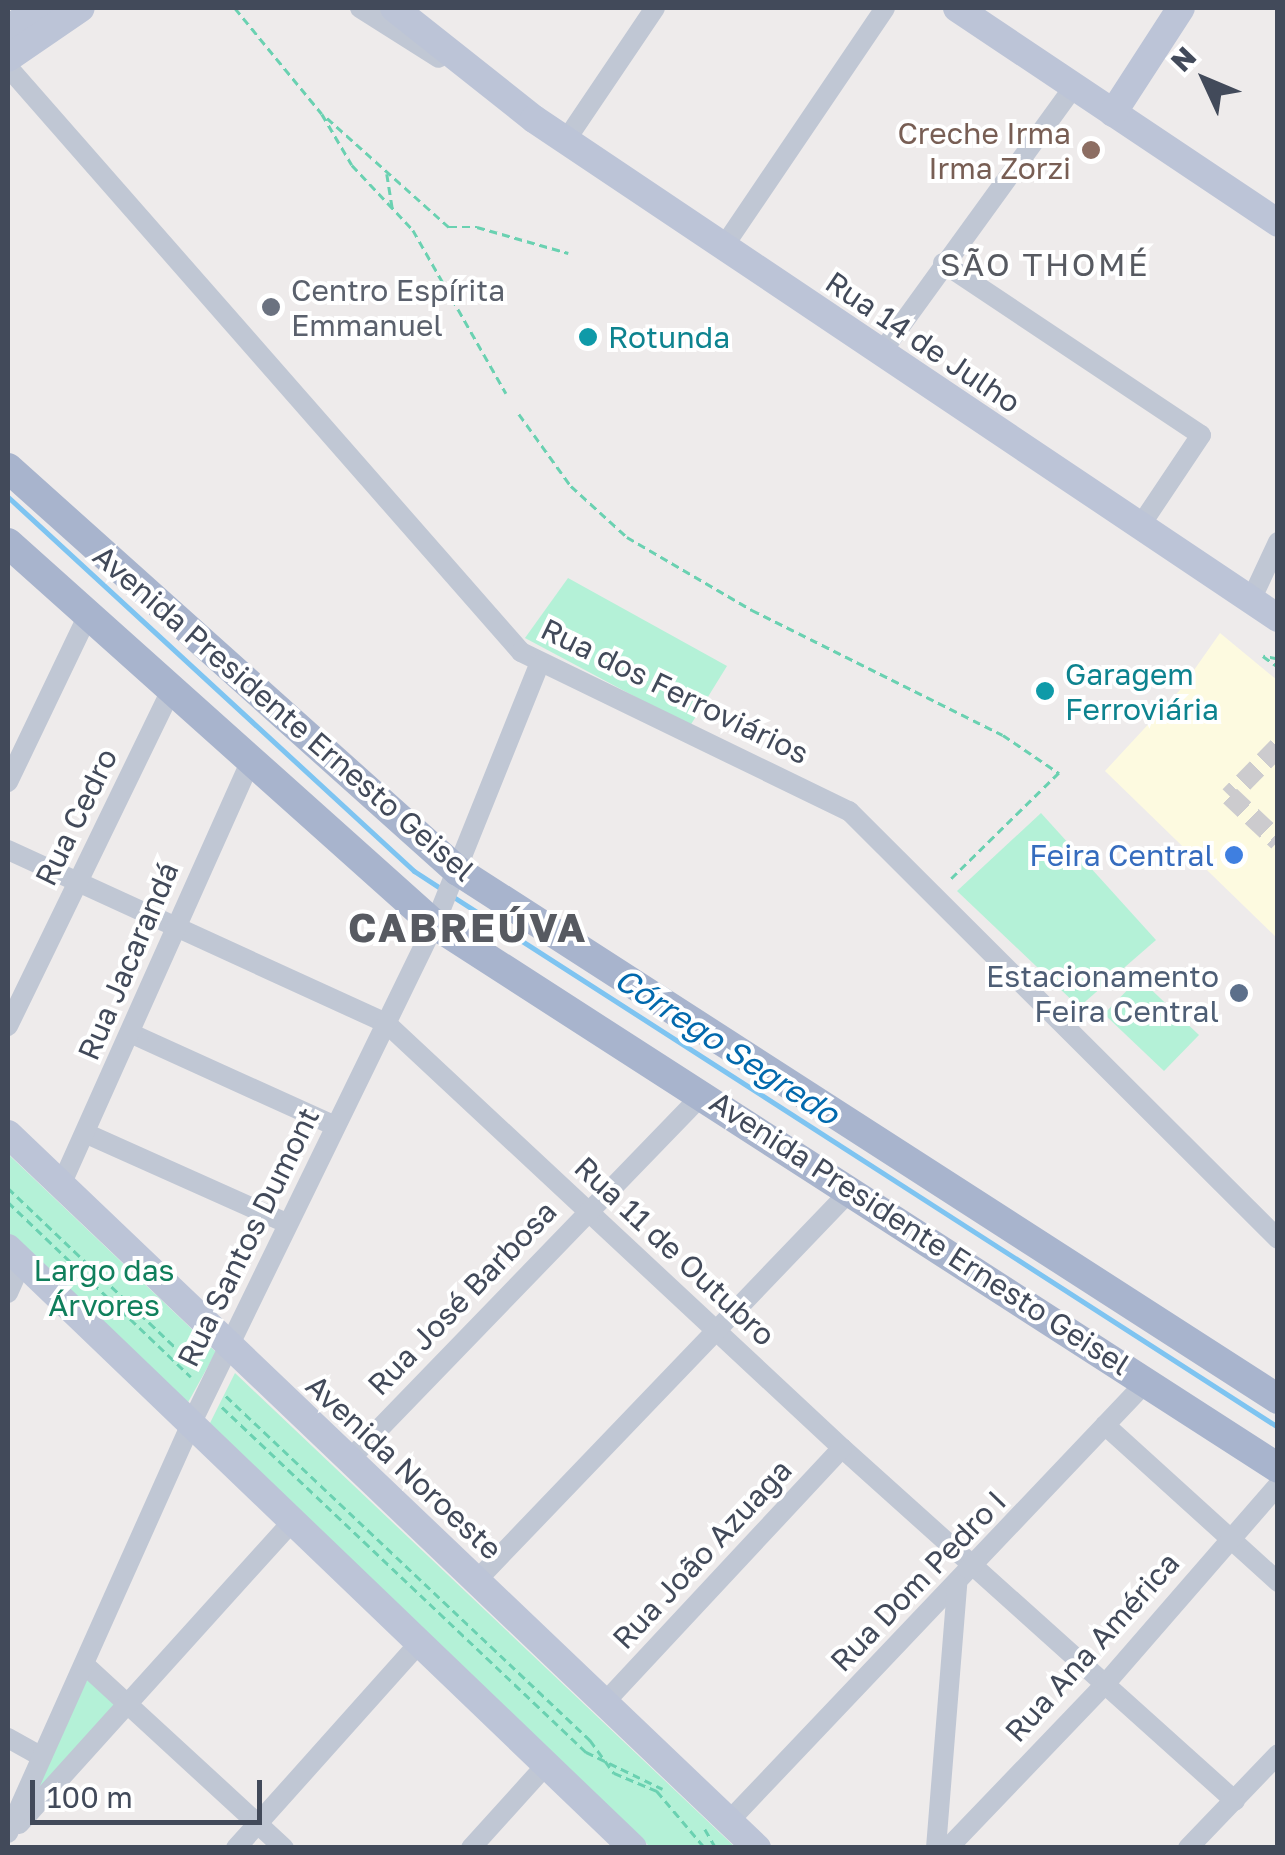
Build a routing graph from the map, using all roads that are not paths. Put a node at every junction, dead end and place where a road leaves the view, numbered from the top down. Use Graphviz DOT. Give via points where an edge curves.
graph roads {
  1 [pos="40,8"];
  2 [pos="81,8"];
  3 [pos="360,8"];
  4 [pos="394,8"];
  5 [pos="655,8"];
  6 [pos="885,8"];
  7 [pos="957,8"];
  8 [pos="1182,8"];
  9 [pos="8,29"];
  10 [pos="8,58"];
  11 [pos="8,67"];
  12 [pos="1074,86"];
  13 [pos="1114,113"];
  14 [pos="534,119"];
  15 [pos="566,140"];
  16 [pos="1278,223"];
  17 [pos="724,246"];
  18 [pos="943,263"];
  19 [pos="881,353"];
  20 [pos="8,468"];
  21 [pos="1140,526"];
  22 [pos="1278,542"];
  23 [pos="8,543"];
  24 [pos="1251,600"];
  25 [pos="88,615"];
  26 [pos="1278,618"];
  27 [pos="539,666"];
  28 [pos="172,688"];
  29 [pos="250,762"];
  30 [pos="8,782"];
  31 [pos="8,850"];
  32 [pos="457,874"];
  33 [pos="78,882"];
  34 [pos="435,922"];
  35 [pos="174,925"];
  36 [pos="386,1022"];
  37 [pos="8,1026"];
  38 [pos="130,1033"];
  39 [pos="704,1093"];
  40 [pos="336,1126"];
  41 [pos="86,1133"];
  42 [pos="8,1134"];
  43 [pos="60,1185"];
  44 [pos="852,1189"];
  45 [pos="586,1211"];
  46 [pos="288,1224"];
  47 [pos="1278,1239"];
  48 [pos="15,1255"];
  49 [pos="8,1293"];
  50 [pos="716,1326"];
  51 [pos="228,1348"];
  52 [pos="1147,1381"];
  53 [pos="1278,1399"];
  54 [pos="192,1424"];
  55 [pos="1106,1425"];
  56 [pos="842,1448"];
  57 [pos="348,1460"];
  58 [pos="1278,1468"];
  59 [pos="1278,1484"];
  60 [pos="292,1522"];
  61 [pos="1229,1537"];
  62 [pos="974,1567"];
  63 [pos="476,1580"];
  64 [pos="1278,1582"];
  65 [pos="957,1585"];
  66 [pos="420,1642"];
  67 [pos="85,1664"];
  68 [pos="1106,1683"];
  69 [pos="606,1702"];
  70 [pos="128,1704"];
  71 [pos="8,1738"];
  72 [pos="1278,1754"];
  73 [pos="41,1756"];
  74 [pos="547,1764"];
  75 [pos="1234,1801"];
  76 [pos="258,1823"];
  77 [pos="716,1823"];
  78 [pos="8,1835"];
  79 [pos="951,1846"];
  80 [pos="236,1848"];
  81 [pos="284,1848"];
  82 [pos="471,1848"];
  83 [pos="633,1848"];
  84 [pos="756,1848"];
  85 [pos="1188,1848"];
  1 -- 9 [label="main road"];
  2 -- 10 [label="main road"];
  3 -- 14 [label="street, Rua 14 de Julho"];
  4 -- 14 [label="main road, Rua 14 de Julho"];
  5 -- 15 [label="street"];
  6 -- 17 [label="street"];
  7 -- 12 [label="main road"];
  8 -- 13 [label="main road"];
  11 -- 27 [label="street, Rua dos Ferroviários"];
  12 -- 13 [label="main road"];
  12 -- 18 [label="street"];
  13 -- 16 [label="main road"];
  14 -- 15 [label="main road, Rua 14 de Julho"];
  15 -- 17 [label="main road, Rua 14 de Julho"];
  17 -- 19 [label="main road, Rua 14 de Julho"];
  18 -- 19 [label="street"];
  18 -- 21 [label="street" via="1201,435"];
  19 -- 21 [label="main road, Rua 14 de Julho"];
  20 -- 32 [label="main road, Avenida Presidente Ernesto Geisel"];
  21 -- 24 [label="main road, Rua 14 de Julho"];
  22 -- 24 [label="street"];
  23 -- 25 [label="main road, Avenida Presidente Ernesto Geisel"];
  24 -- 26 [label="main road, Rua 14 de Julho"];
  25 -- 28 [label="main road, Avenida Presidente Ernesto Geisel"];
  25 -- 30 [label="street"];
  27 -- 32 [label="street, Rua Santos Dumont"];
  27 -- 47 [label="street, Rua dos Ferroviários" via="838,804"];
  28 -- 29 [label="main road, Avenida Presidente Ernesto Geisel"];
  28 -- 33 [label="street, Rua Cedro"];
  29 -- 34 [label="main road, Avenida Presidente Ernesto Geisel"];
  29 -- 35 [label="street, Rua Jacarandá"];
  31 -- 33 [label="street, Rua 11 de Outubro"];
  32 -- 34 [label="street, Rua Santos Dumont"];
  32 -- 53 [label="main road, Avenida Presidente Ernesto Geisel"];
  33 -- 35 [label="street, Rua 11 de Outubro"];
  33 -- 37 [label="street, Rua Cedro"];
  34 -- 36 [label="street, Rua Santos Dumont"];
  34 -- 39 [label="main road, Avenida Presidente Ernesto Geisel"];
  35 -- 36 [label="street, Rua 11 de Outubro"];
  35 -- 38 [label="street, Rua Jacarandá"];
  36 -- 40 [label="street, Rua Santos Dumont"];
  36 -- 45 [label="street, Rua 11 de Outubro"];
  38 -- 40 [label="street"];
  38 -- 41 [label="street, Rua Jacarandá"];
  39 -- 44 [label="main road, Avenida Presidente Ernesto Geisel"];
  39 -- 45 [label="street, Rua José Barbosa"];
  40 -- 46 [label="street, Rua Santos Dumont"];
  41 -- 43 [label="street, Rua Jacarandá"];
  41 -- 46 [label="street"];
  42 -- 43 [label="main road, Avenida Noroeste"];
  43 -- 51 [label="main road, Avenida Noroeste"];
  44 -- 50 [label="street"];
  44 -- 52 [label="main road, Avenida Presidente Ernesto Geisel"];
  45 -- 50 [label="street, Rua 11 de Outubro"];
  45 -- 57 [label="street, Rua José Barbosa"];
  46 -- 51 [label="street, Rua Santos Dumont"];
  48 -- 49 [label="street"];
  48 -- 54 [label="main road"];
  50 -- 56 [label="street, Rua 11 de Outubro"];
  50 -- 63 [label="street"];
  51 -- 54 [label="street, Rua Santos Dumont"];
  51 -- 57 [label="main road, Avenida Noroeste"];
  52 -- 55 [label="street, Rua Dom Pedro I"];
  52 -- 58 [label="main road, Avenida Presidente Ernesto Geisel"];
  54 -- 60 [label="main road"];
  54 -- 67 [label="street, Rua Santos Dumont"];
  55 -- 61 [label="street"];
  55 -- 62 [label="street, Rua Dom Pedro I"];
  56 -- 62 [label="street, Rua 11 de Outubro"];
  56 -- 69 [label="street, Rua João Azuaga"];
  57 -- 63 [label="main road, Avenida Noroeste"];
  59 -- 61 [label="street, Rua Ana América"];
  60 -- 66 [label="main road"];
  60 -- 70 [label="street"];
  61 -- 64 [label="street"];
  61 -- 68 [label="street, Rua Ana América"];
  62 -- 65 [label="street, Rua Dom Pedro I"];
  62 -- 68 [label="street, Rua 11 de Outubro"];
  63 -- 69 [label="main road, Avenida Noroeste"];
  65 -- 77 [label="street, Rua Dom Pedro I"];
  65 -- 79 [label="street"];
  66 -- 74 [label="main road"];
  66 -- 76 [label="street"];
  67 -- 70 [label="street"];
  67 -- 73 [label="street, Rua Santos Dumont"];
  68 -- 75 [label="street, Rua 11 de Outubro"];
  68 -- 79 [label="street, Rua Ana América"];
  69 -- 77 [label="main road, Avenida Noroeste"];
  70 -- 76 [label="street"];
  70 -- 78 [label="street"];
  71 -- 73 [label="street"];
  72 -- 75 [label="street"];
  73 -- 78 [label="street, Rua Santos Dumont"];
  74 -- 82 [label="street"];
  74 -- 83 [label="main road"];
  75 -- 85 [label="street"];
  76 -- 80 [label="street"];
  76 -- 81 [label="street"];
  77 -- 84 [label="main road, Avenida Noroeste"];
}
